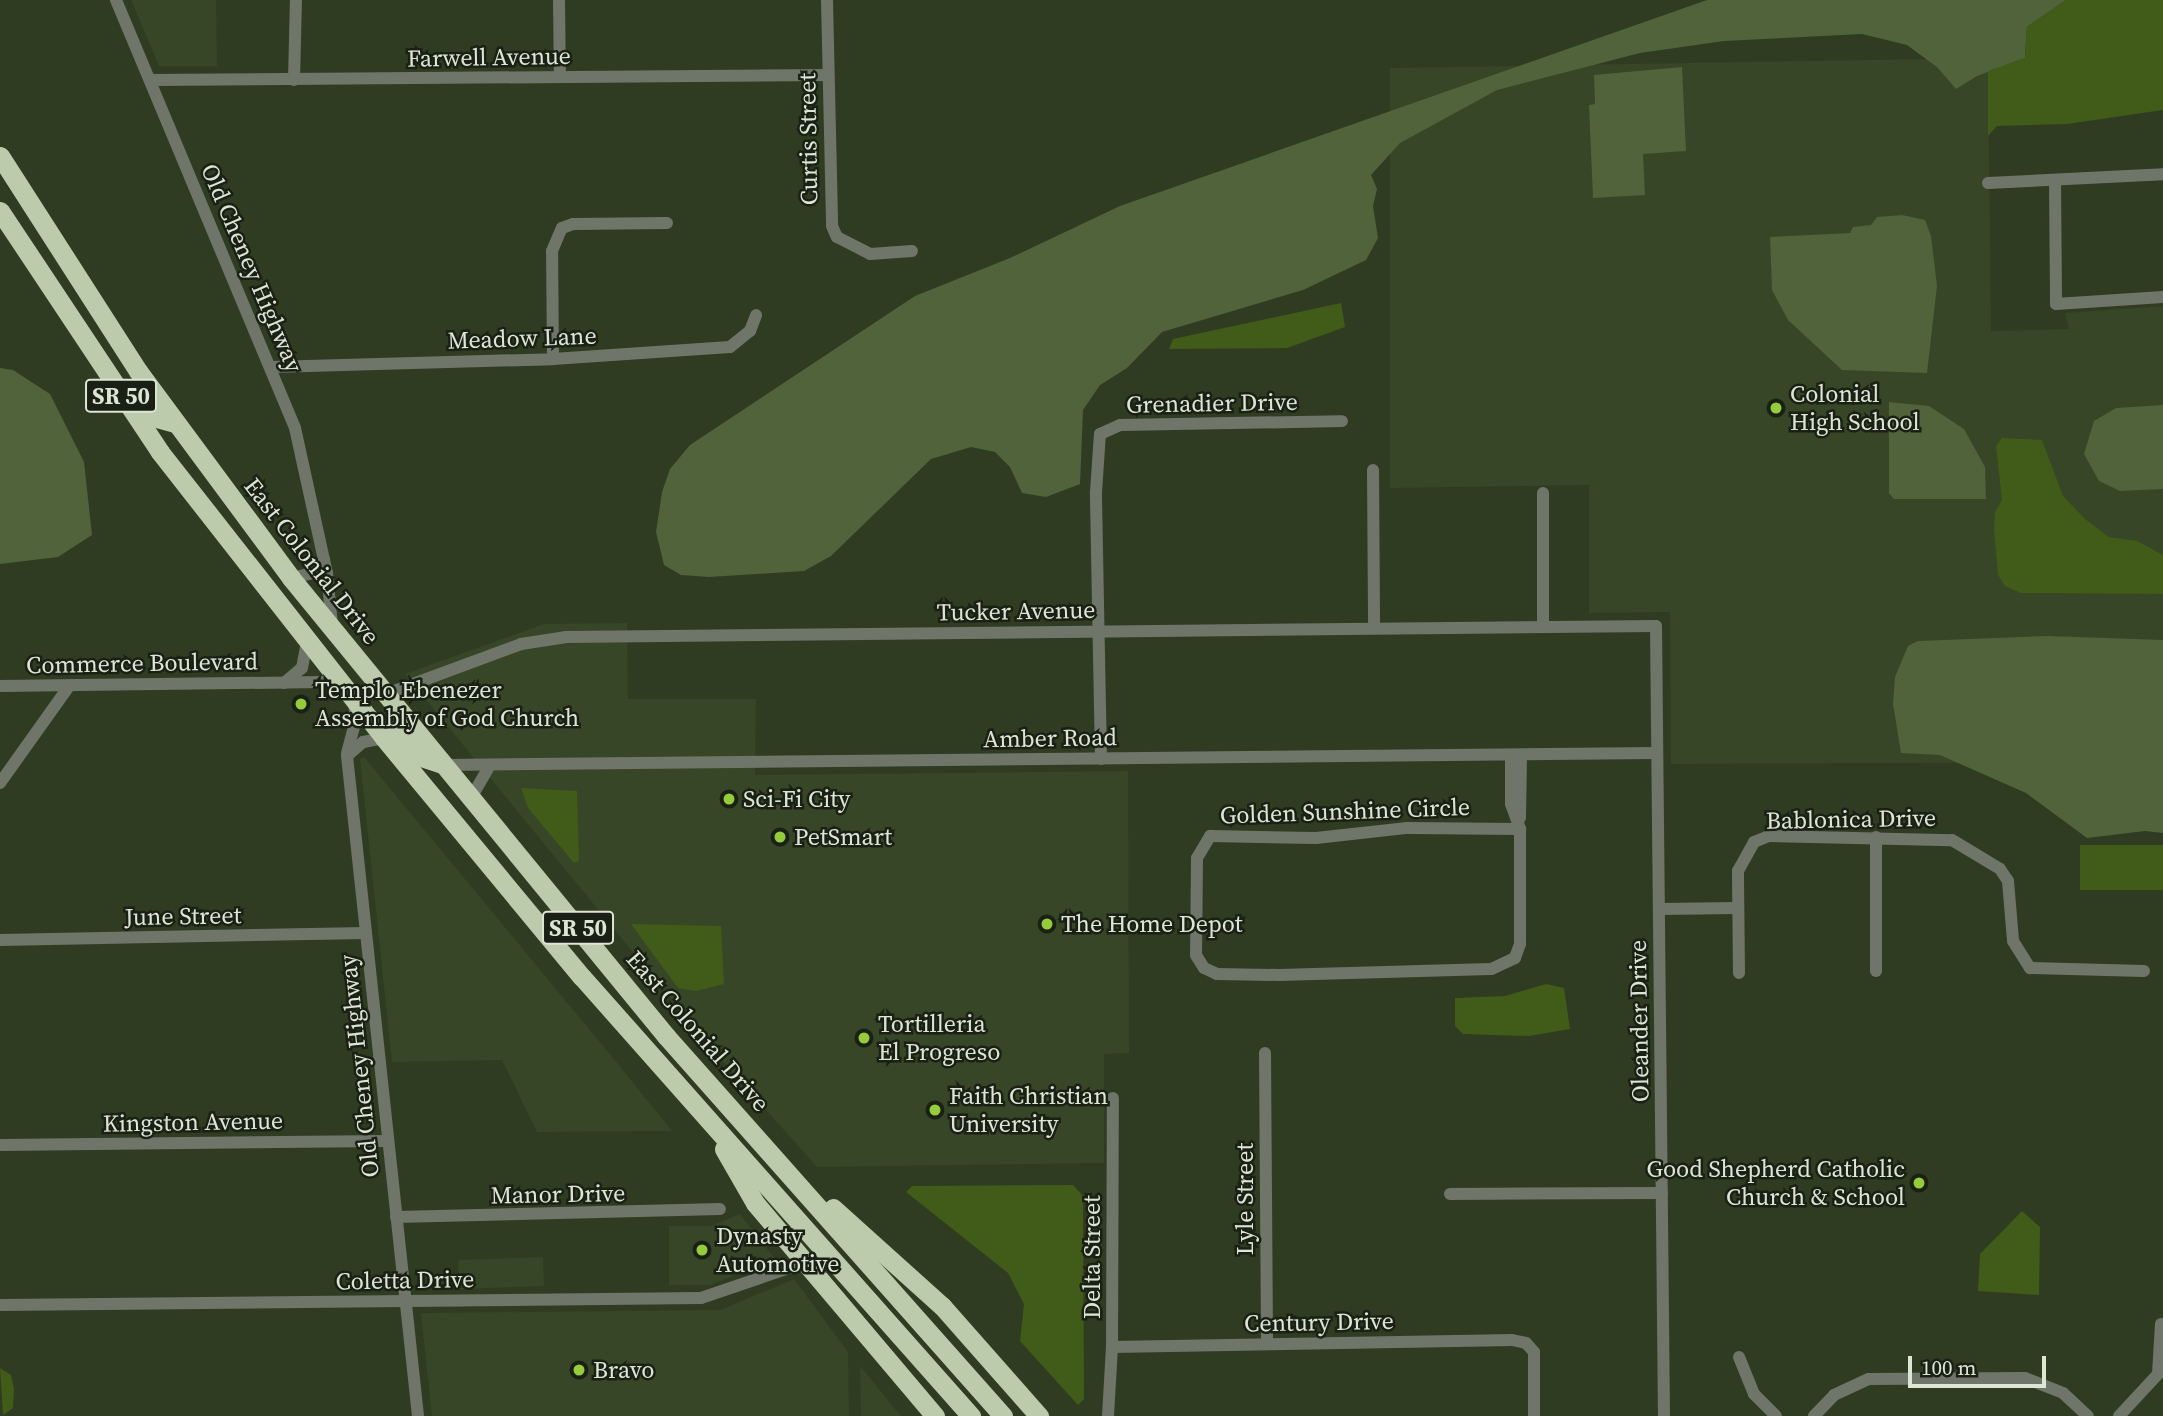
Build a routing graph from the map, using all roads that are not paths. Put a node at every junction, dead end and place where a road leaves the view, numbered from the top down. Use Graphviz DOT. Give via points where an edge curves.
graph roads {
  1 [pos="116,0"];
  2 [pos="296,0"];
  3 [pos="559,0"];
  4 [pos="827,0"];
  5 [pos="828,75"];
  6 [pos="560,78"];
  7 [pos="150,80"];
  8 [pos="294,80"];
  9 [pos="0,156"];
  10 [pos="2163,174"];
  11 [pos="6,175"];
  12 [pos="2054,181"];
  13 [pos="1988,183"];
  14 [pos="0,203"];
  15 [pos="0,211"];
  16 [pos="667,223"];
  17 [pos="912,251"];
  18 [pos="71,271"];
  19 [pos="2163,297"];
  20 [pos="756,315"];
  21 [pos="89,348"];
  22 [pos="553,359"];
  23 [pos="272,367"];
  24 [pos="1342,421"];
  25 [pos="175,423"];
  26 [pos="160,452"];
  27 [pos="1373,470"];
  28 [pos="1543,493"];
  29 [pos="233,502"];
  30 [pos="324,560"];
  31 [pos="291,578"];
  32 [pos="1544,626"];
  33 [pos="1656,626"];
  34 [pos="1374,628"];
  35 [pos="333,629"];
  36 [pos="1100,631"];
  37 [pos="307,643"];
  38 [pos="284,683"];
  39 [pos="70,685"];
  40 [pos="0,686"];
  41 [pos="347,692"];
  42 [pos="386,694"];
  43 [pos="384,738"];
  44 [pos="1657,752"];
  45 [pos="346,755"];
  46 [pos="1516,755"];
  47 [pos="1101,759"];
  48 [pos="444,765"];
  49 [pos="489,765"];
  50 [pos="0,783"];
  51 [pos="471,798"];
  52 [pos="449,815"];
  53 [pos="1520,829"];
  54 [pos="1876,837"];
  55 [pos="556,902"];
  56 [pos="1738,908"];
  57 [pos="1660,909"];
  58 [pos="366,933"];
  59 [pos="0,940"];
  60 [pos="1876,971"];
  61 [pos="2144,971"];
  62 [pos="1739,973"];
  63 [pos="582,977"];
  64 [pos="666,1036"];
  65 [pos="1265,1054"];
  66 [pos="1113,1098"];
  67 [pos="702,1112"];
  68 [pos="387,1141"];
  69 [pos="0,1145"];
  70 [pos="784,1167"];
  71 [pos="1662,1193"];
  72 [pos="1450,1194"];
  73 [pos="720,1209"];
  74 [pos="396,1217"];
  75 [pos="804,1263"];
  76 [pos="404,1300"];
  77 [pos="0,1305"];
  78 [pos="2161,1324"];
  79 [pos="1267,1344"];
  80 [pos="1112,1347"];
  81 [pos="1739,1357"];
  82 [pos="418,1416"];
  83 [pos="935,1416"];
  84 [pos="971,1416"];
  85 [pos="1003,1416"];
  86 [pos="1039,1416"];
  87 [pos="1108,1416"];
  88 [pos="1534,1416"];
  89 [pos="1664,1416"];
  90 [pos="1776,1416"];
  91 [pos="1814,1416"];
  92 [pos="2088,1416"];
  93 [pos="2119,1416"];
  1 -- 7 [label="street, Old Cheney Highway"];
  2 -- 8 [label="street"];
  3 -- 6 [label="street"];
  4 -- 5 [label="street, Curtis Street"];
  5 -- 6 [label="street, Farwell Avenue"];
  5 -- 17 [label="street, Curtis Street" via="829,194 837,237 870,254"];
  6 -- 8 [label="street, Farwell Avenue"];
  7 -- 8 [label="street, Farwell Avenue"];
  7 -- 23 [label="street, Old Cheney Highway"];
  9 -- 11 [label="highway, East Colonial Drive / SR 50"];
  10 -- 12 [label="street"];
  11 -- 18 [label="highway, East Colonial Drive / SR 50"];
  12 -- 13 [label="street"];
  12 -- 19 [label="street" via="2056,304"];
  14 -- 18 [label="highway" via="24,219"];
  15 -- 21 [label="highway, East Colonial Drive / SR 50"];
  16 -- 22 [label="street" via="562,228 552,251"];
  18 -- 25 [label="highway, East Colonial Drive / SR 50"];
  20 -- 22 [label="street, Meadow Lane" via="750,331 730,347"];
  21 -- 25 [label="highway" via="100,349 142,406"];
  21 -- 26 [label="highway, East Colonial Drive / SR 50"];
  22 -- 23 [label="street, Meadow Lane"];
  23 -- 30 [label="street, Old Cheney Highway" via="295,428"];
  24 -- 36 [label="street, Grenadier Drive" via="1120,425 1100,434"];
  25 -- 29 [label="highway, East Colonial Drive / SR 50"];
  26 -- 29 [label="highway" via="183,456"];
  26 -- 37 [label="highway, East Colonial Drive / SR 50"];
  27 -- 34 [label="street"];
  28 -- 32 [label="street"];
  29 -- 31 [label="highway, East Colonial Drive / SR 50"];
  30 -- 31 [label="street" via="312,573"];
  30 -- 35 [label="street, Old Cheney Highway"];
  31 -- 35 [label="highway, East Colonial Drive / SR 50"];
  32 -- 33 [label="street, Tucker Avenue"];
  32 -- 34 [label="street, Tucker Avenue"];
  33 -- 44 [label="street, Oleander Drive"];
  34 -- 36 [label="street, Tucker Avenue"];
  35 -- 42 [label="highway, East Colonial Drive / SR 50"];
  36 -- 42 [label="street, Tucker Avenue" via="566,637 521,644"];
  36 -- 47 [label="street"];
  37 -- 38 [label="street, Commerce Boulevard" via="302,668"];
  37 -- 41 [label="highway, East Colonial Drive / SR 50"];
  38 -- 39 [label="street, Commerce Boulevard"];
  38 -- 41 [label="street, Commerce Boulevard"];
  39 -- 40 [label="street, Commerce Boulevard"];
  39 -- 50 [label="street"];
  41 -- 43 [label="highway, East Colonial Drive / SR 50"];
  41 -- 45 [label="street" via="356,719"];
  41 -- 48 [label="highway" via="421,757"];
  42 -- 48 [label="highway, East Colonial Drive / SR 50"];
  43 -- 45 [label="street" via="363,742"];
  43 -- 52 [label="highway, East Colonial Drive / SR 50"];
  44 -- 46 [label="street, Amber Road"];
  44 -- 57 [label="street, Oleander Drive"];
  45 -- 58 [label="street, Old Cheney Highway"];
  46 -- 47 [label="street, Amber Road"];
  46 -- 53 [label="street, Golden Sunshine Circle"];
  47 -- 49 [label="street, Amber Road"];
  48 -- 49 [label="street, Amber Road"];
  48 -- 51 [label="highway, East Colonial Drive / SR 50"];
  49 -- 51 [label="street"];
  51 -- 55 [label="highway, East Colonial Drive / SR 50"];
  52 -- 55 [label="highway" via="477,826 543,901"];
  52 -- 63 [label="highway, East Colonial Drive / SR 50"];
  53 -- 53 [label="street, Golden Sunshine Circle" via="1520,944 1515,958 1506,965 1491,969 1217,974 1204,968 1196,956 1197,858 1210,836 1266,839 1407,828"];
  54 -- 56 [label="street, Bablonica Drive" via="1769,836 1754,842 1738,871"];
  54 -- 60 [label="street"];
  54 -- 61 [label="street, Bablonica Drive" via="1952,840 2000,869 2008,881 2013,941 2030,968"];
  55 -- 64 [label="highway, East Colonial Drive / SR 50"];
  56 -- 57 [label="street"];
  56 -- 62 [label="street, Bablonica Drive"];
  57 -- 71 [label="street, Oleander Drive"];
  58 -- 59 [label="street, June Street"];
  58 -- 68 [label="street, Old Cheney Highway"];
  63 -- 64 [label="highway"];
  63 -- 67 [label="highway, East Colonial Drive / SR 50"];
  64 -- 70 [label="highway, East Colonial Drive / SR 50"];
  65 -- 79 [label="street, Lyle Street"];
  66 -- 80 [label="street, Delta Street"];
  67 -- 75 [label="highway" via="755,1203"];
  67 -- 84 [label="highway, East Colonial Drive / SR 50"];
  68 -- 69 [label="street, Kingston Avenue"];
  68 -- 74 [label="street, Old Cheney Highway"];
  70 -- 85 [label="highway, East Colonial Drive / SR 50"];
  70 -- 86 [label="highway" via="942,1306"];
  71 -- 72 [label="street"];
  71 -- 89 [label="street, Oleander Drive"];
  73 -- 74 [label="street, Manor Drive"];
  74 -- 76 [label="street, Old Cheney Highway"];
  75 -- 76 [label="street, Coletta Drive" via="701,1298"];
  75 -- 83 [label="highway"];
  76 -- 77 [label="street, Coletta Drive"];
  76 -- 82 [label="street, Old Cheney Highway"];
  78 -- 93 [label="street" via="2158,1374"];
  79 -- 80 [label="street, Century Drive"];
  79 -- 88 [label="street, Century Drive" via="1527,1343 1534,1352"];
  80 -- 87 [label="street, Delta Street"];
  81 -- 90 [label="street" via="1754,1394"];
  91 -- 92 [label="street" via="1834,1395 1868,1379 2025,1378 2063,1393"];
}
